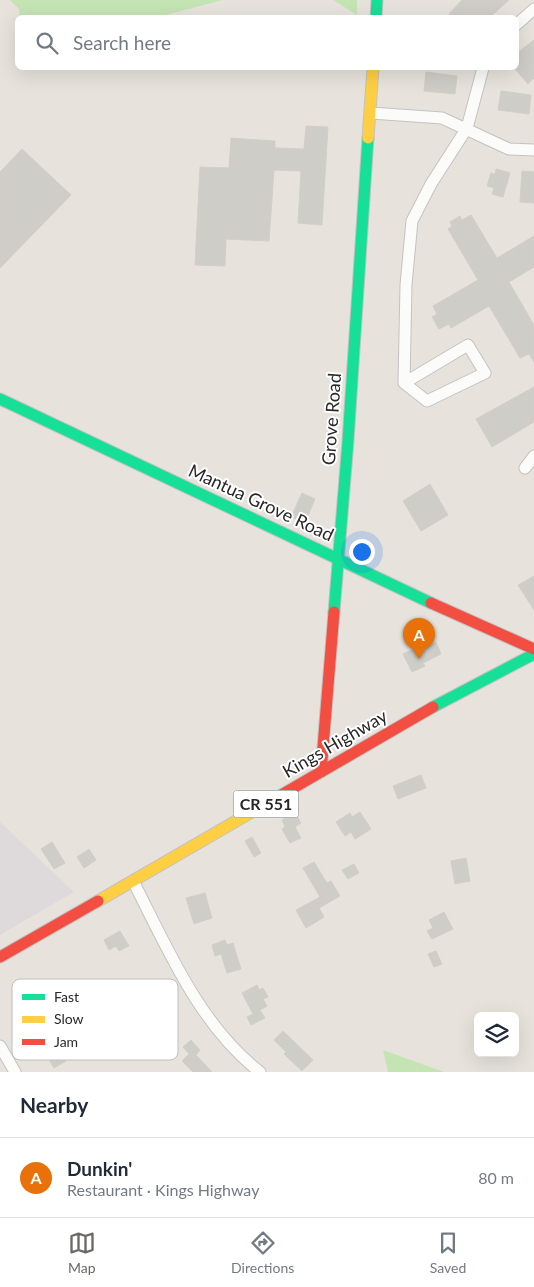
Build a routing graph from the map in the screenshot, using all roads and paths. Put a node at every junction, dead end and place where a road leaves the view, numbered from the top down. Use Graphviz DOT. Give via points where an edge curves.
graph roads {
  1 [pos="377,0"];
  2 [pos="534,9"];
  3 [pos="376,15"];
  4 [pos="519,22"];
  5 [pos="373,70"];
  6 [pos="482,70"];
  7 [pos="371,114"];
  8 [pos="467,128"];
  9 [pos="534,150"];
  10 [pos="404,383"];
  11 [pos="0,399"];
  12 [pos="534,456"];
  13 [pos="526,468"];
  14 [pos="339,559"];
  15 [pos="534,649"];
  16 [pos="534,654"];
  17 [pos="322,772"];
  18 [pos="133,881"];
  19 [pos="0,958"];
  20 [pos="0,1046"];
  21 [pos="15,1072"];
  22 [pos="260,1072"];
  1 -- 3 [label="main road"];
  2 -- 4 [label="street"];
  5 -- 7 [label="main road, Grove Road"];
  6 -- 8 [label="street"];
  7 -- 8 [label="street" via="442,118"];
  7 -- 14 [label="main road, Grove Road"];
  8 -- 9 [label="street" via="509,149"];
  8 -- 10 [label="street" via="412,221 406,285"];
  10 -- 10 [label="street" via="427,401 485,374 468,346"];
  11 -- 14 [label="main road, Mantua Grove Road"];
  12 -- 13 [label="street"];
  14 -- 15 [label="main road, Mantua Grove Road"];
  14 -- 17 [label="main road, Grove Road"];
  16 -- 17 [label="main road, Kings Highway / CR 551" via="419,715"];
  17 -- 18 [label="main road, Kings Highway / CR 551"];
  18 -- 19 [label="main road, Kings Highway / CR 551"];
  18 -- 22 [label="street" via="199,1004 228,1042"];
  20 -- 21 [label="street"];
}
